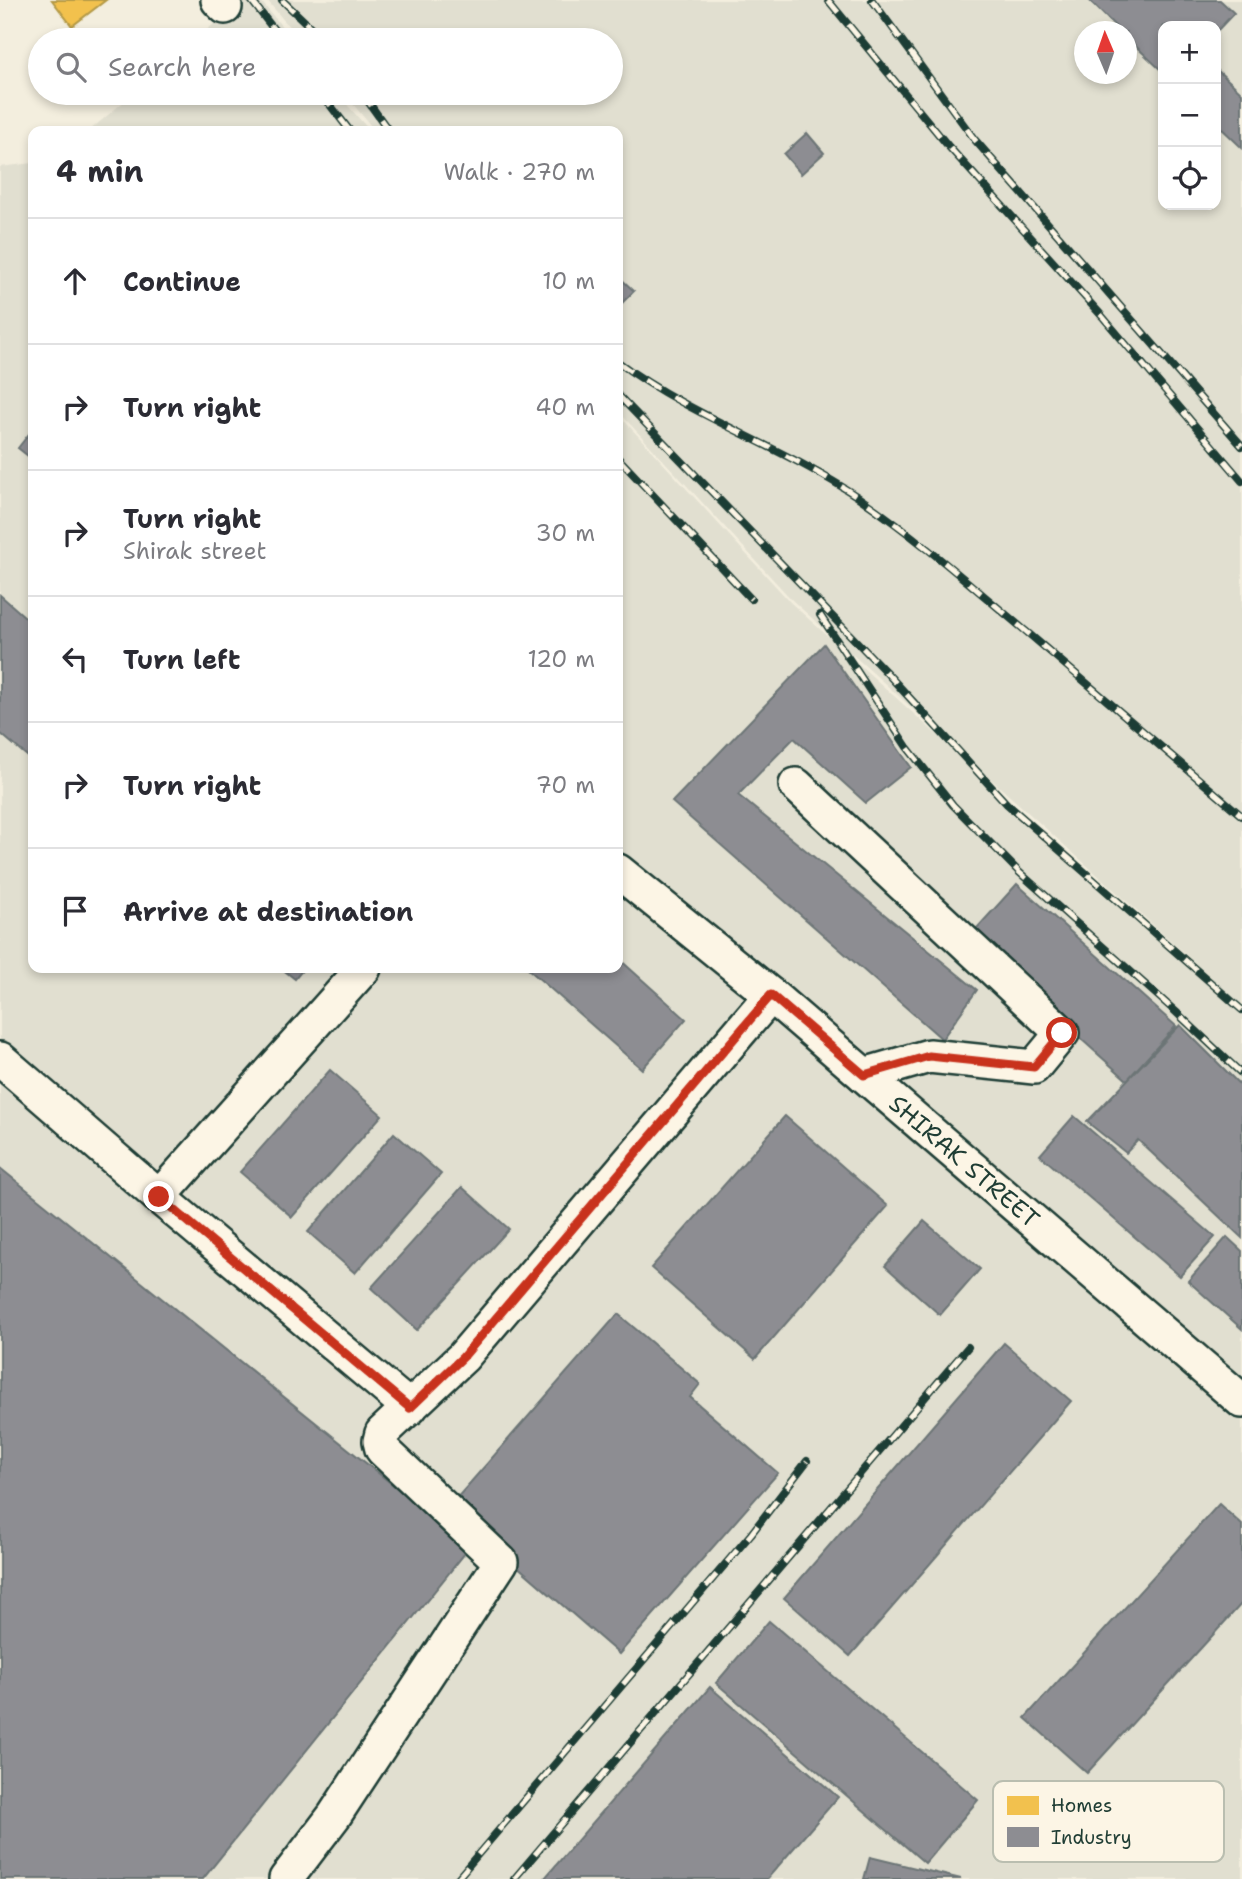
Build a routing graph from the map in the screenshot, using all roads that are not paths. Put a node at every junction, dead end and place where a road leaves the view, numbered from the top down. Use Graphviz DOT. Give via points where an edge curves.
graph roads {
  1 [pos="796,785"];
  2 [pos="623,875"];
  3 [pos="360,973"];
  4 [pos="771,995"];
  5 [pos="0,1059"];
  6 [pos="864,1075"];
  7 [pos="159,1197"];
  8 [pos="1242,1401"];
  9 [pos="410,1408"];
  10 [pos="286,1879"];
  1 -- 6 [label="street" via="1062,1033 1034,1067 929,1056"];
  2 -- 4 [label="street, SHIRAK STREET"];
  3 -- 7 [label="street"];
  4 -- 6 [label="street, SHIRAK STREET"];
  4 -- 9 [label="street" via="463,1357"];
  5 -- 7 [label="street"];
  6 -- 8 [label="street, SHIRAK STREET"];
  7 -- 9 [label="street"];
  9 -- 10 [label="street" via="382,1433 382,1449 501,1562 334,1816"];
}
